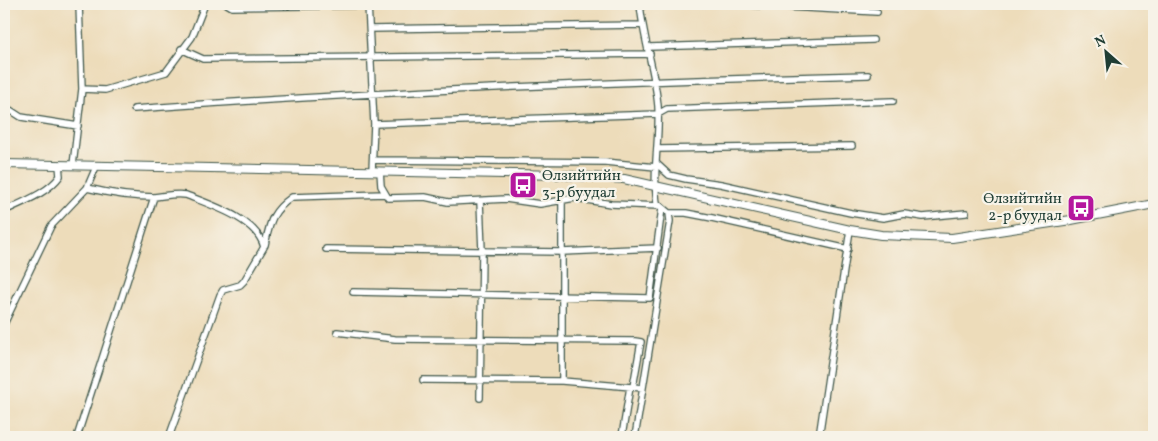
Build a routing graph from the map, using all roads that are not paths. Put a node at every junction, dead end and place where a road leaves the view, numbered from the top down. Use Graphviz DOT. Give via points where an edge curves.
graph roads {
  1 [pos="78,4"];
  2 [pos="205,4"];
  3 [pos="227,4"];
  4 [pos="456,4"];
  5 [pos="640,4"];
  6 [pos="733,4"];
  7 [pos="368,5"];
  8 [pos="877,12"];
  9 [pos="642,24"];
  10 [pos="370,29"];
  11 [pos="873,40"];
  12 [pos="180,49"];
  13 [pos="650,50"];
  14 [pos="372,57"];
  15 [pos="868,75"];
  16 [pos="655,82"];
  17 [pos="82,89"];
  18 [pos="373,94"];
  19 [pos="892,101"];
  20 [pos="4,106"];
  21 [pos="134,109"];
  22 [pos="658,114"];
  23 [pos="374,124"];
  24 [pos="78,126"];
  25 [pos="852,146"];
  26 [pos="657,149"];
  27 [pos="374,160"];
  28 [pos="4,164"];
  29 [pos="59,164"];
  30 [pos="72,165"];
  31 [pos="656,165"];
  32 [pos="96,167"];
  33 [pos="376,171"];
  34 [pos="654,185"];
  35 [pos="86,188"];
  36 [pos="384,194"];
  37 [pos="154,197"];
  38 [pos="562,200"];
  39 [pos="480,201"];
  40 [pos="1154,204"];
  41 [pos="660,207"];
  42 [pos="4,212"];
  43 [pos="669,213"];
  44 [pos="966,213"];
  45 [pos="850,230"];
  46 [pos="264,248"];
  47 [pos="326,248"];
  48 [pos="658,248"];
  49 [pos="848,249"];
  50 [pos="482,251"];
  51 [pos="562,252"];
  52 [pos="353,292"];
  53 [pos="482,296"];
  54 [pos="562,298"];
  55 [pos="4,324"];
  56 [pos="338,332"];
  57 [pos="482,340"];
  58 [pos="562,340"];
  59 [pos="423,380"];
  60 [pos="481,381"];
  61 [pos="562,381"];
  62 [pos="632,387"];
  63 [pos="643,388"];
  64 [pos="480,398"];
  65 [pos="77,437"];
  66 [pos="169,437"];
  67 [pos="620,437"];
  68 [pos="635,437"];
  69 [pos="818,437"];
  1 -- 17 [label="street"];
  2 -- 12 [label="street" via="192,37"];
  3 -- 7 [label="street" via="232,7"];
  4 -- 7 [label="street"];
  5 -- 9 [label="street"];
  6 -- 8 [label="street"];
  7 -- 10 [label="street"];
  9 -- 10 [label="street"];
  9 -- 13 [label="street"];
  10 -- 14 [label="street"];
  11 -- 13 [label="street"];
  12 -- 14 [label="street" via="203,58"];
  12 -- 17 [label="street" via="166,72 106,90"];
  13 -- 14 [label="street"];
  13 -- 16 [label="street"];
  14 -- 18 [label="street"];
  15 -- 16 [label="street"];
  16 -- 18 [label="street"];
  16 -- 22 [label="street"];
  17 -- 24 [label="street"];
  18 -- 21 [label="street"];
  18 -- 23 [label="street"];
  19 -- 22 [label="street" via="667,109"];
  20 -- 24 [label="street" via="20,117"];
  22 -- 23 [label="street"];
  22 -- 26 [label="street"];
  23 -- 27 [label="street"];
  24 -- 30 [label="street"];
  25 -- 26 [label="street"];
  26 -- 31 [label="street"];
  27 -- 31 [label="street"];
  27 -- 33 [label="street"];
  28 -- 29 [label="main road"];
  29 -- 30 [label="main road"];
  29 -- 42 [label="street" via="60,176 52,186"];
  30 -- 32 [label="main road"];
  31 -- 34 [label="street"];
  31 -- 44 [label="street" via="669,175 851,213 884,218 904,214 923,217"];
  32 -- 33 [label="main road"];
  32 -- 35 [label="street"];
  33 -- 34 [label="main road" via="560,175 624,179"];
  33 -- 36 [label="street"];
  34 -- 41 [label="street"];
  34 -- 45 [label="main road"];
  35 -- 37 [label="street"];
  35 -- 55 [label="street" via="51,226"];
  36 -- 39 [label="street" via="397,199 425,197 448,202"];
  36 -- 46 [label="street" via="292,197 271,217"];
  37 -- 46 [label="street" via="186,195 217,209 250,225 262,239"];
  37 -- 65 [label="street"];
  38 -- 39 [label="street" via="540,204 506,199"];
  38 -- 41 [label="street" via="575,198"];
  38 -- 51 [label="street"];
  39 -- 50 [label="street"];
  40 -- 45 [label="main road" via="952,238 881,235"];
  41 -- 43 [label="street"];
  41 -- 48 [label="street"];
  43 -- 49 [label="street" via="712,218"];
  43 -- 63 [label="street" via="667,250"];
  45 -- 49 [label="street"];
  46 -- 66 [label="street" via="244,281 223,290 220,295"];
  47 -- 50 [label="street"];
  48 -- 51 [label="street"];
  48 -- 54 [label="street" via="650,298"];
  49 -- 69 [label="street"];
  50 -- 51 [label="street"];
  50 -- 53 [label="street"];
  51 -- 54 [label="street"];
  52 -- 53 [label="street"];
  53 -- 54 [label="street"];
  53 -- 57 [label="street"];
  54 -- 58 [label="street"];
  56 -- 57 [label="street" via="395,339"];
  57 -- 58 [label="street"];
  57 -- 60 [label="street"];
  58 -- 61 [label="street"];
  58 -- 62 [label="street" via="641,342"];
  59 -- 60 [label="street"];
  60 -- 61 [label="street"];
  60 -- 64 [label="street"];
  61 -- 62 [label="street"];
  62 -- 63 [label="street"];
  62 -- 67 [label="street"];
  63 -- 68 [label="street"];
}
